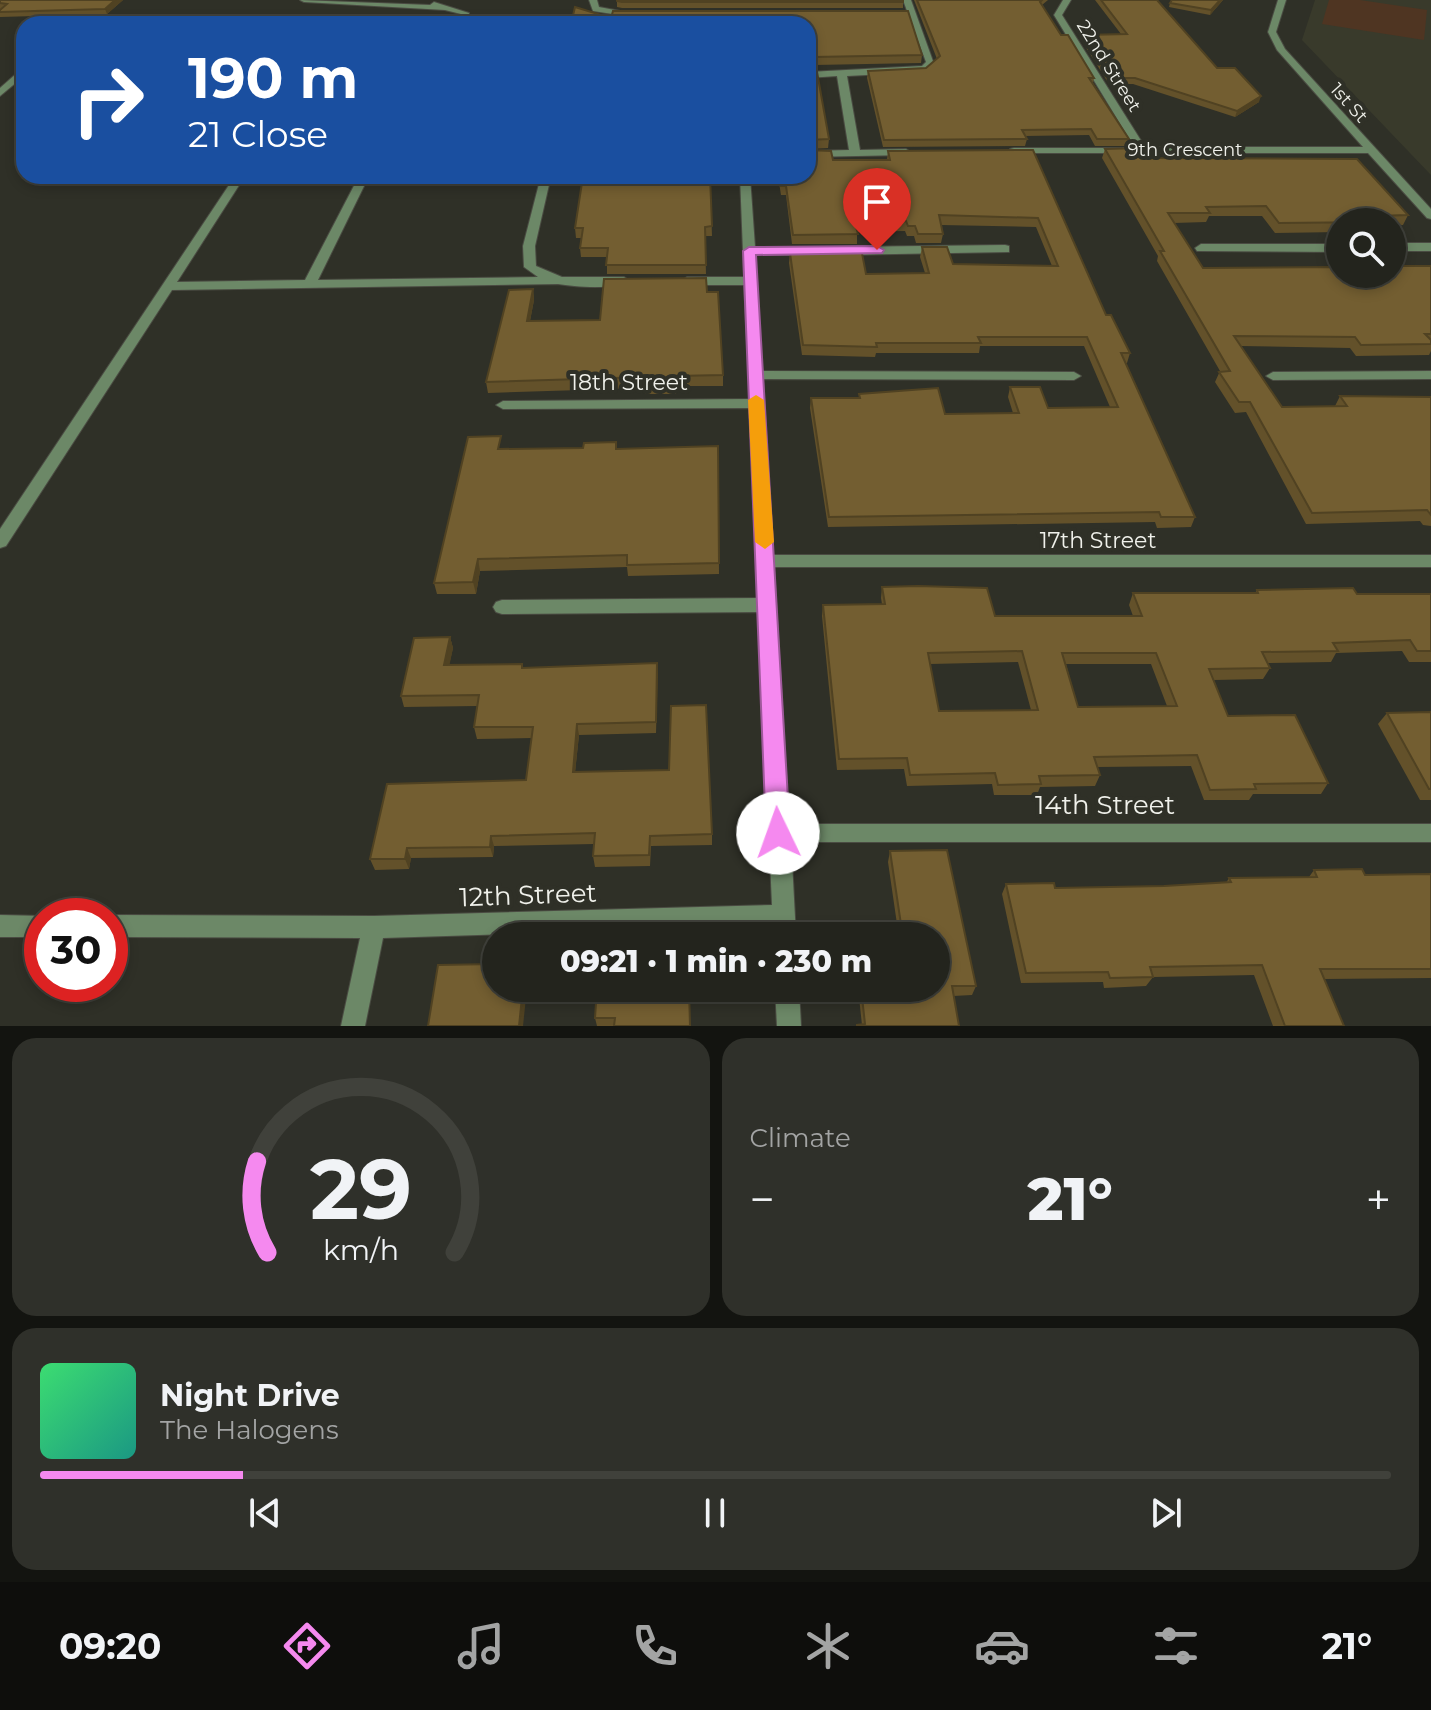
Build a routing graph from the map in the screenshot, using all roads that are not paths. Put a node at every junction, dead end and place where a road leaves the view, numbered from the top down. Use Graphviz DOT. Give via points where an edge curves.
graph roads {
  1 [pos="304,0"];
  2 [pos="434,0"];
  3 [pos="907,0"];
  4 [pos="1067,0"];
  5 [pos="1266,0"];
  6 [pos="1282,1"];
  7 [pos="595,4"];
  8 [pos="442,8"];
  9 [pos="898,13"];
  10 [pos="913,13"];
  11 [pos="646,14"];
  12 [pos="464,16"];
  13 [pos="816,75"];
  14 [pos="842,76"];
  15 [pos="16,80"];
  16 [pos="0,93"];
  17 [pos="1370,150"];
  18 [pos="1142,151"];
  19 [pos="855,152"];
  20 [pos="919,152"];
  21 [pos="999,152"];
  22 [pos="816,154"];
  23 [pos="235,184"];
  24 [pos="360,184"];
  25 [pos="544,184"];
  26 [pos="745,184"];
  27 [pos="1431,216"];
  28 [pos="1406,247"];
  29 [pos="1431,247"];
  30 [pos="1201,248"];
  31 [pos="1326,248"];
  32 [pos="1005,249"];
  33 [pos="749,251"];
  34 [pos="555,281"];
  35 [pos="645,281"];
  36 [pos="675,281"];
  37 [pos="749,281"];
  38 [pos="309,285"];
  39 [pos="167,286"];
  40 [pos="755,375"];
  41 [pos="1431,375"];
  42 [pos="1074,376"];
  43 [pos="1273,376"];
  44 [pos="756,403"];
  45 [pos="503,405"];
  46 [pos="0,542"];
  47 [pos="766,561"];
  48 [pos="1431,561"];
  49 [pos="767,605"];
  50 [pos="502,607"];
  51 [pos="778,833"];
  52 [pos="1431,833"];
  53 [pos="785,922"];
  54 [pos="128,926"];
  55 [pos="24,927"];
  56 [pos="374,927"];
  57 [pos="482,927"];
  58 [pos="1,929"];
  59 [pos="788,1002"];
  60 [pos="353,1026"];
  61 [pos="789,1026"];
  1 -- 8 [label="street"];
  2 -- 8 [label="street"];
  3 -- 10 [label="street"];
  4 -- 18 [label="street, 22nd Street" via="1058,15"];
  5 -- 6 [label="street"];
  6 -- 17 [label="street, 1st St" via="1273,24 1275,40"];
  7 -- 11 [label="street"];
  8 -- 12 [label="street"];
  9 -- 10 [label="street"];
  10 -- 14 [label="street" via="931,62 925,69"];
  13 -- 14 [label="street"];
  14 -- 19 [label="street"];
  15 -- 16 [label="street"];
  17 -- 18 [label="street, 9th Crescent"];
  17 -- 27 [label="street, 1st St"];
  18 -- 21 [label="street, 9th Crescent"];
  19 -- 20 [label="street"];
  19 -- 22 [label="street"];
  23 -- 39 [label="street"];
  24 -- 38 [label="street"];
  25 -- 34 [label="street" via="528,256 530,267"];
  26 -- 33 [label="street"];
  28 -- 29 [label="street"];
  30 -- 31 [label="street"];
  32 -- 33 [label="street"];
  33 -- 37 [label="street"];
  34 -- 35 [label="street"];
  34 -- 38 [label="street"];
  36 -- 37 [label="street"];
  37 -- 40 [label="street"];
  38 -- 39 [label="street"];
  39 -- 46 [label="street"];
  40 -- 42 [label="street"];
  40 -- 44 [label="street"];
  41 -- 43 [label="street"];
  44 -- 45 [label="street, 18th Street"];
  44 -- 47 [label="street"];
  47 -- 48 [label="street, 17th Street"];
  47 -- 49 [label="street"];
  49 -- 50 [label="street"];
  49 -- 51 [label="street"];
  51 -- 52 [label="street, 14th Street"];
  51 -- 53 [label="street"];
  54 -- 56 [label="street, 12th Street"];
  55 -- 58 [label="street"];
  56 -- 57 [label="street, 12th Street"];
  56 -- 60 [label="street"];
  59 -- 61 [label="street"];
}
